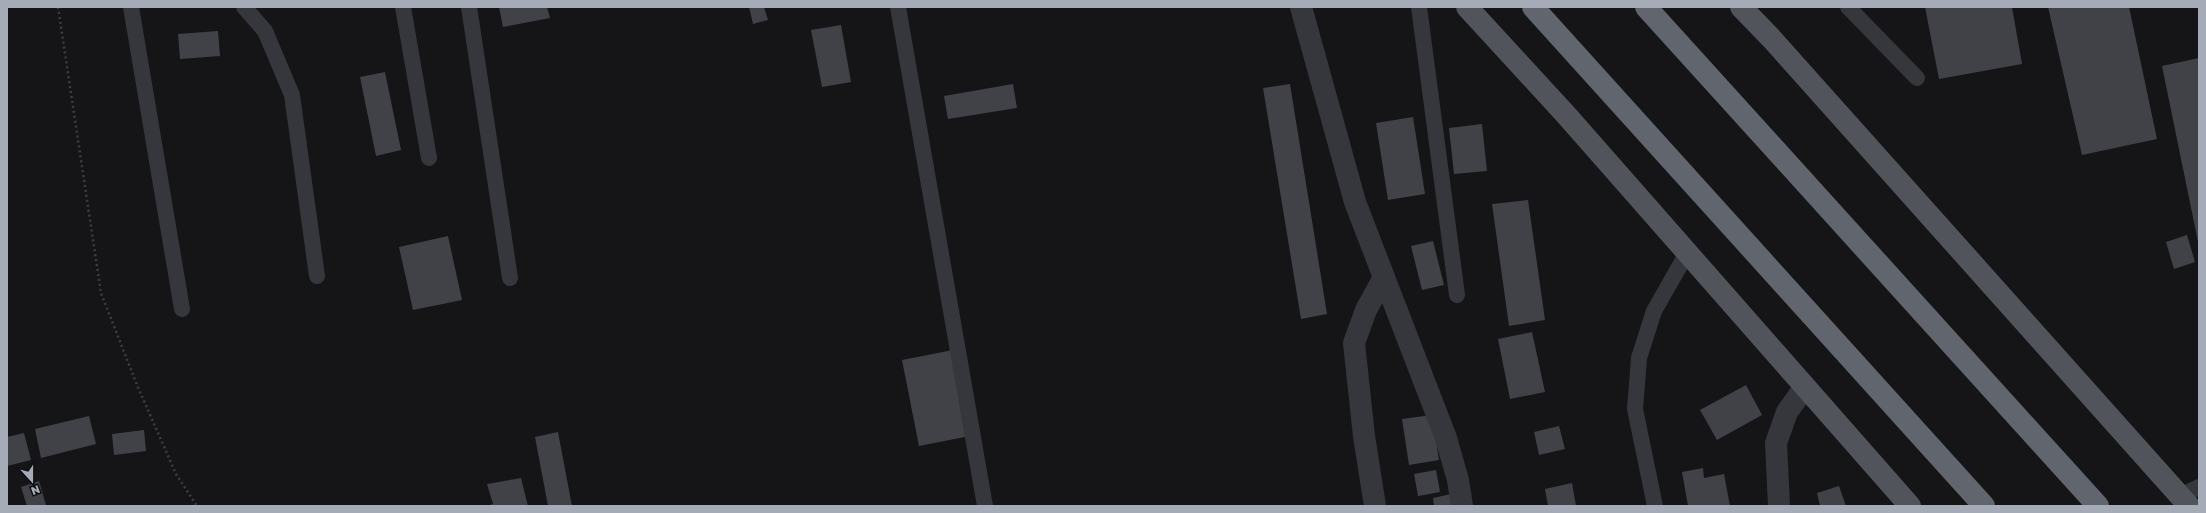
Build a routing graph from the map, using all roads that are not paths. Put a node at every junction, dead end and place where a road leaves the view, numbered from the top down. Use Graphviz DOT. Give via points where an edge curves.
graph roads {
  1 [pos="131,7"];
  2 [pos="244,7"];
  3 [pos="403,7"];
  4 [pos="469,7"];
  5 [pos="898,7"];
  6 [pos="1301,7"];
  7 [pos="1419,7"];
  8 [pos="1467,7"];
  9 [pos="1533,7"];
  10 [pos="1646,7"];
  11 [pos="1740,7"];
  12 [pos="1848,7"];
  13 [pos="1917,78"];
  14 [pos="429,158"];
  15 [pos="1687,253"];
  16 [pos="317,276"];
  17 [pos="1384,277"];
  18 [pos="510,278"];
  19 [pos="1457,295"];
  20 [pos="182,309"];
  21 [pos="1804,387"];
  22 [pos="2189,496"];
  23 [pos="985,506"];
  24 [pos="1375,506"];
  25 [pos="1462,506"];
  26 [pos="1655,506"];
  27 [pos="1779,506"];
  28 [pos="1910,506"];
  29 [pos="1984,506"];
  30 [pos="2098,506"];
  1 -- 20 [label="lane"];
  2 -- 16 [label="lane" via="265,32 292,95"];
  3 -- 14 [label="lane"];
  4 -- 18 [label="lane"];
  5 -- 23 [label="lane"];
  6 -- 17 [label="street" via="1355,202"];
  7 -- 19 [label="lane"];
  8 -- 15 [label="main road" via="1568,116"];
  9 -- 29 [label="highway"];
  10 -- 30 [label="highway"];
  11 -- 22 [label="main road"];
  12 -- 13 [label="lane"];
  15 -- 21 [label="main road"];
  15 -- 26 [label="lane" via="1654,311 1639,358 1635,409"];
  17 -- 24 [label="street" via="1366,310 1354,343"];
  17 -- 25 [label="street" via="1446,438 1458,480"];
  21 -- 27 [label="street" via="1787,412 1776,443"];
  21 -- 28 [label="main road"];
}
